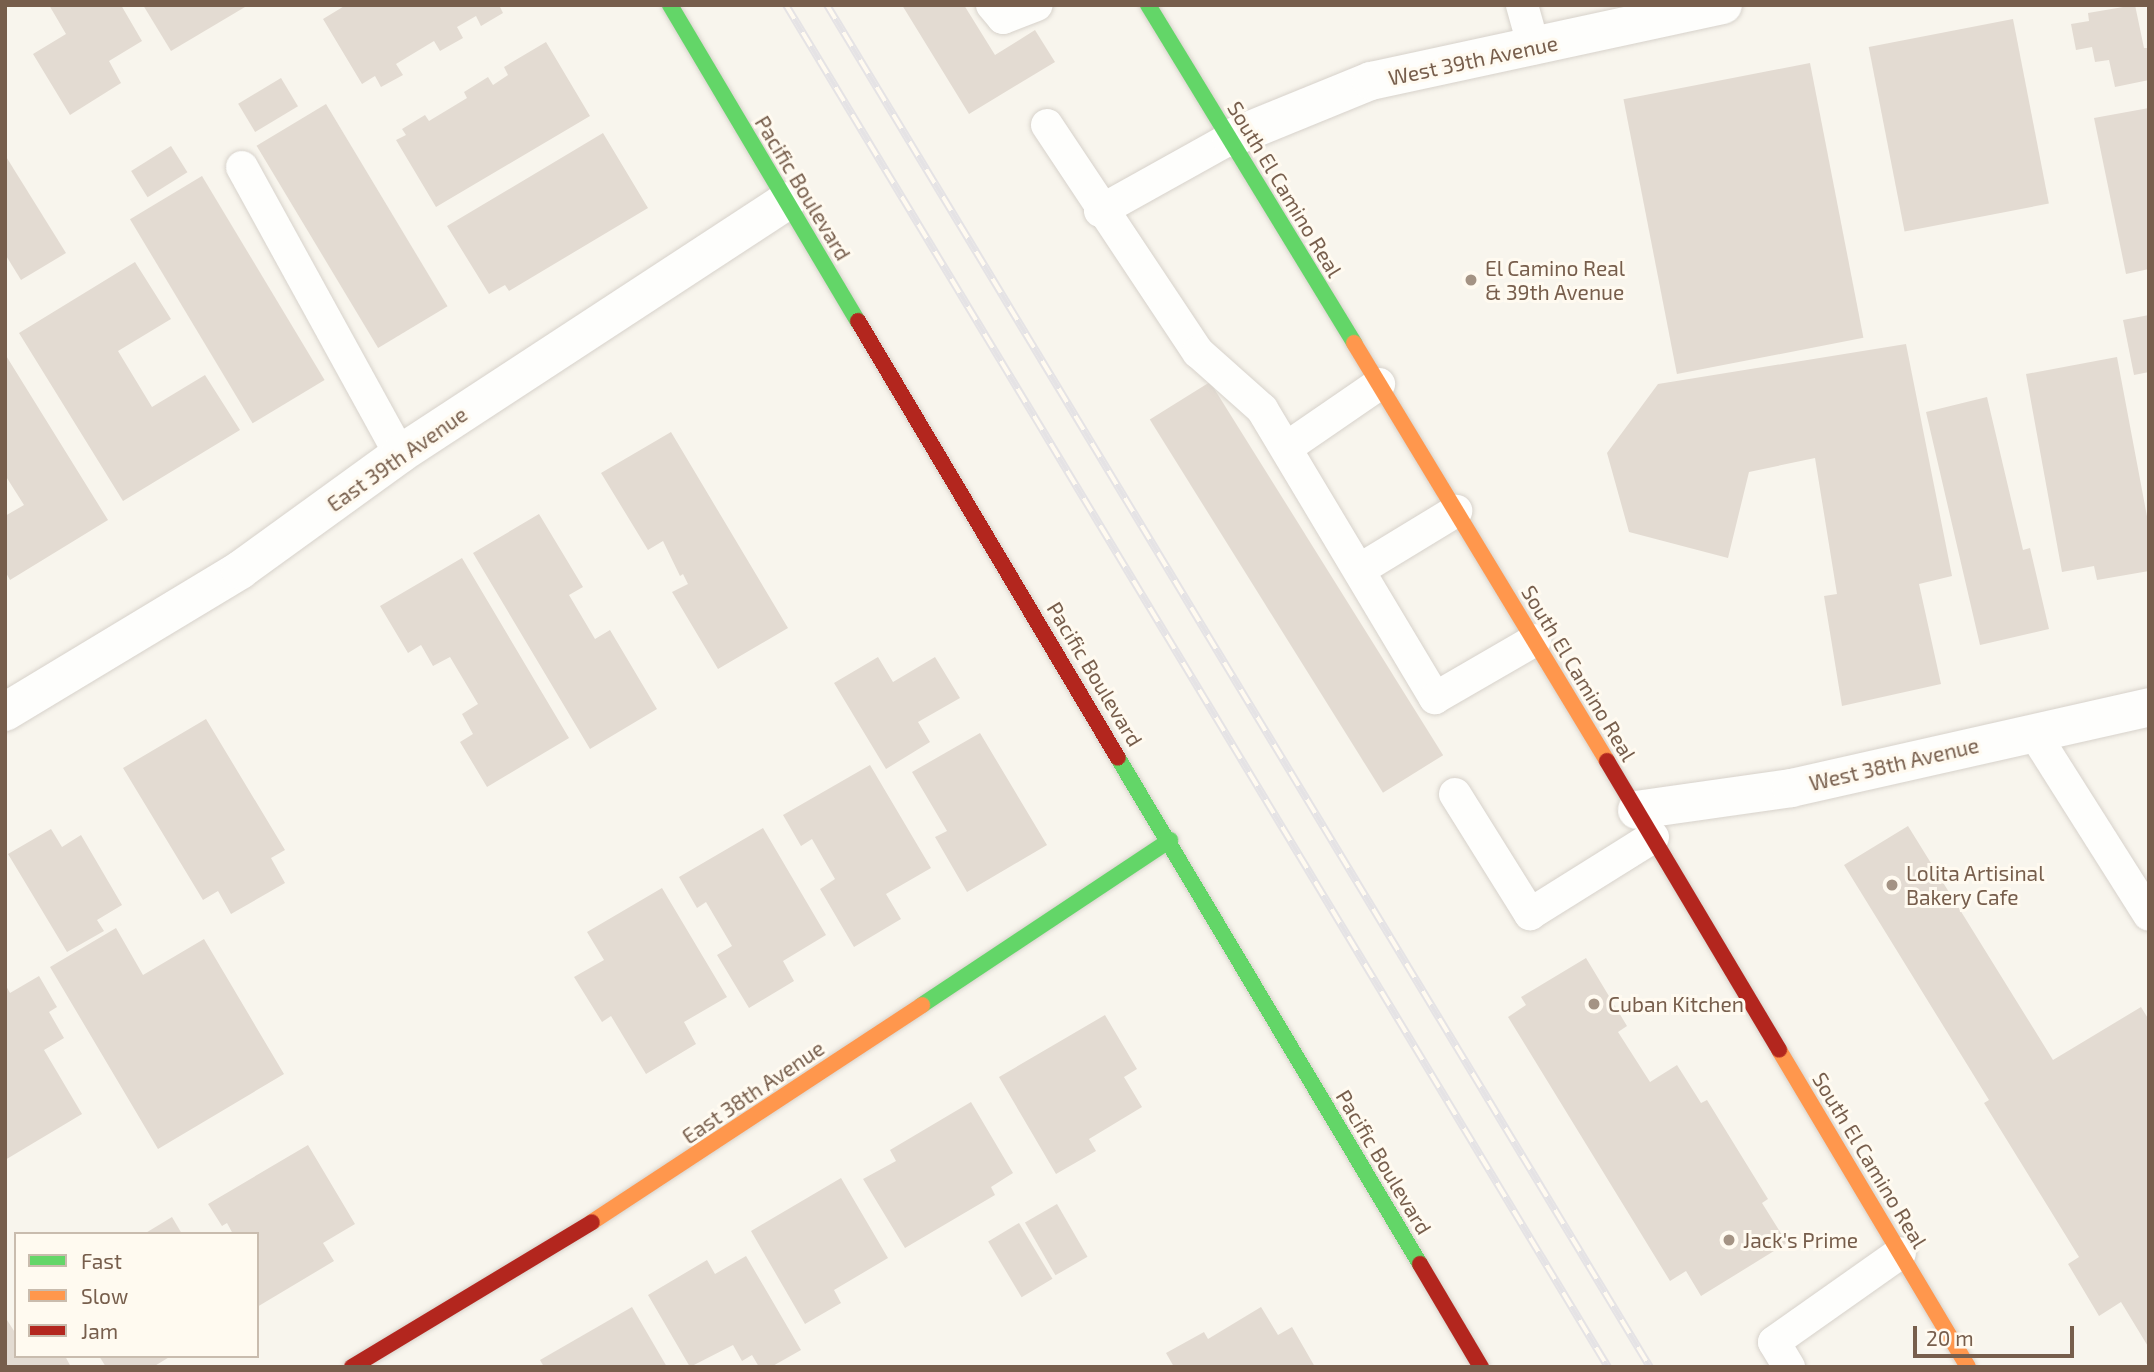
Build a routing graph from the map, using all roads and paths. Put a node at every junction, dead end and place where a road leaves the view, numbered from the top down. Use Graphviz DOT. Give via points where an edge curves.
graph roads {
  1 [pos="670,5"];
  2 [pos="992,5"];
  3 [pos="1037,5"];
  4 [pos="1522,5"];
  5 [pos="1723,5"];
  6 [pos="1153,6"];
  7 [pos="1534,48"];
  8 [pos="1047,125"];
  9 [pos="1231,138"];
  10 [pos="242,167"];
  11 [pos="786,201"];
  12 [pos="1100,211"];
  13 [pos="1379,384"];
  14 [pos="1286,448"];
  15 [pos="400,454"];
  16 [pos="1456,511"];
  17 [pos="1359,570"];
  18 [pos="1535,640"];
  19 [pos="2149,707"];
  20 [pos="5,712"];
  21 [pos="2034,733"];
  22 [pos="1455,794"];
  23 [pos="1645,823"];
  24 [pos="1170,840"];
  25 [pos="2149,915"];
  26 [pos="1900,1253"];
  27 [pos="352,1367"];
  28 [pos="1481,1367"];
  29 [pos="1789,1367"];
  30 [pos="1968,1367"];
  1 -- 11 [label="street, Pacific Boulevard"];
  2 -- 3 [label="lane" via="1003,18"];
  4 -- 7 [label="lane"];
  5 -- 7 [label="street, West 39th Avenue"];
  6 -- 9 [label="street, South El Camino Real"];
  7 -- 9 [label="street, West 39th Avenue" via="1371,81"];
  8 -- 12 [label="lane"];
  9 -- 12 [label="lane"];
  9 -- 13 [label="street, South El Camino Real"];
  10 -- 15 [label="lane"];
  11 -- 15 [label="street, East 39th Avenue"];
  11 -- 24 [label="street, Pacific Boulevard"];
  12 -- 14 [label="lane" via="1198,352 1262,409"];
  13 -- 14 [label="lane"];
  13 -- 16 [label="street, South El Camino Real"];
  14 -- 17 [label="lane"];
  15 -- 20 [label="street, East 39th Avenue" via="240,570"];
  16 -- 17 [label="lane"];
  16 -- 18 [label="street, South El Camino Real"];
  17 -- 18 [label="lane" via="1435,698"];
  18 -- 23 [label="street, South El Camino Real"];
  19 -- 21 [label="street, West 38th Avenue"];
  21 -- 23 [label="street, West 38th Avenue"];
  21 -- 25 [label="lane"];
  22 -- 23 [label="lane" via="1530,915"];
  23 -- 26 [label="street, South El Camino Real"];
  24 -- 27 [label="street, East 38th Avenue" via="620,1205"];
  24 -- 28 [label="street, Pacific Boulevard"];
  26 -- 29 [label="lane" via="1774,1342"];
  26 -- 30 [label="street, South El Camino Real"];
}
